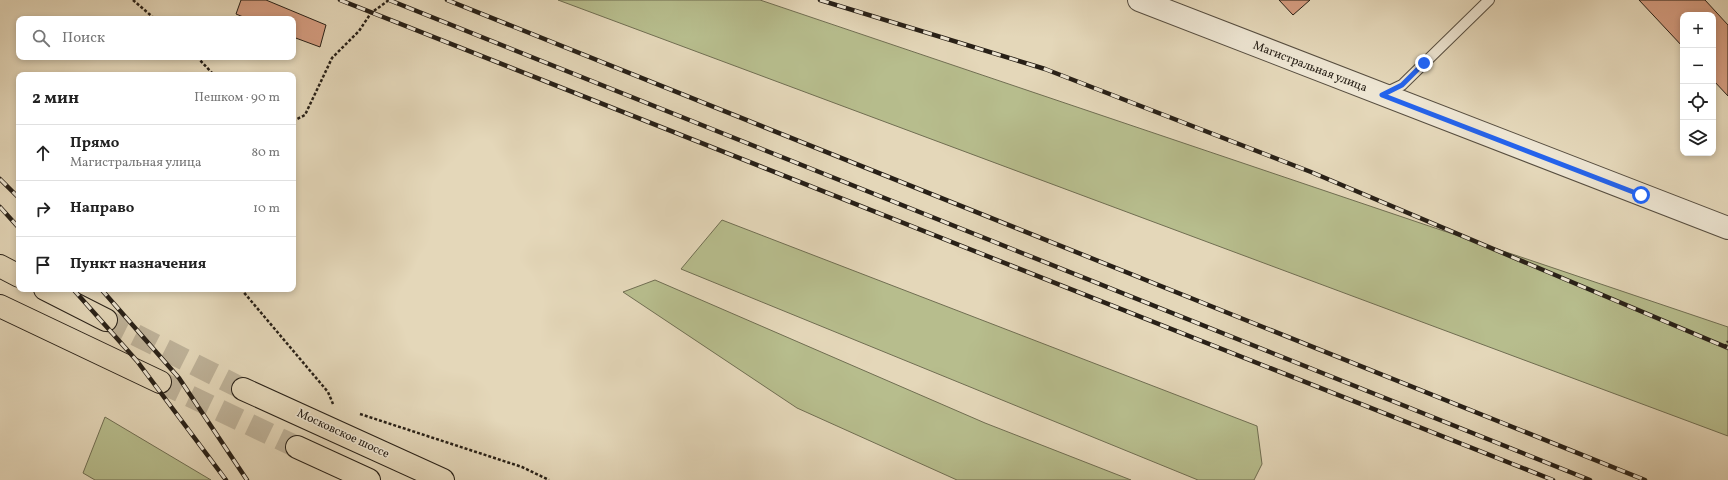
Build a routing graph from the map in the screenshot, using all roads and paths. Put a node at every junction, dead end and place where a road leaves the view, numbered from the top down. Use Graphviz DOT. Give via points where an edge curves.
graph roads {
  1 [pos="133,0"];
  2 [pos="389,0"];
  3 [pos="1140,0"];
  4 [pos="1489,0"];
  5 [pos="152,16"];
  6 [pos="200,60"];
  7 [pos="211,72"];
  8 [pos="1382,95"];
  9 [pos="296,120"];
  10 [pos="1728,228"];
  11 [pos="0,266"];
  12 [pos="16,274"];
  13 [pos="51,292"];
  14 [pos="244,292"];
  15 [pos="0,306"];
  16 [pos="106,320"];
  17 [pos="1728,341"];
  18 [pos="1725,347"];
  19 [pos="160,382"];
  20 [pos="243,389"];
  21 [pos="335,406"];
  22 [pos="357,413"];
  23 [pos="297,447"];
  24 [pos="369,480"];
  25 [pos="443,480"];
  26 [pos="549,480"];
  1 -- 5 [label="path"];
  2 -- 9 [label="path" via="371,13 359,32 332,58 305,115"];
  3 -- 8 [label="street, Магистральная улица"];
  4 -- 8 [label="lane" via="1402,85"];
  6 -- 7 [label="path"];
  8 -- 10 [label="street, Магистральная улица"];
  11 -- 12 [label="main road"];
  13 -- 16 [label="main road"];
  14 -- 21 [label="path" via="328,392"];
  15 -- 19 [label="main road"];
  17 -- 18 [label="path"];
  20 -- 25 [label="main road, Московское шоссе"];
  22 -- 26 [label="path" via="522,467"];
  23 -- 24 [label="main road"];
}
